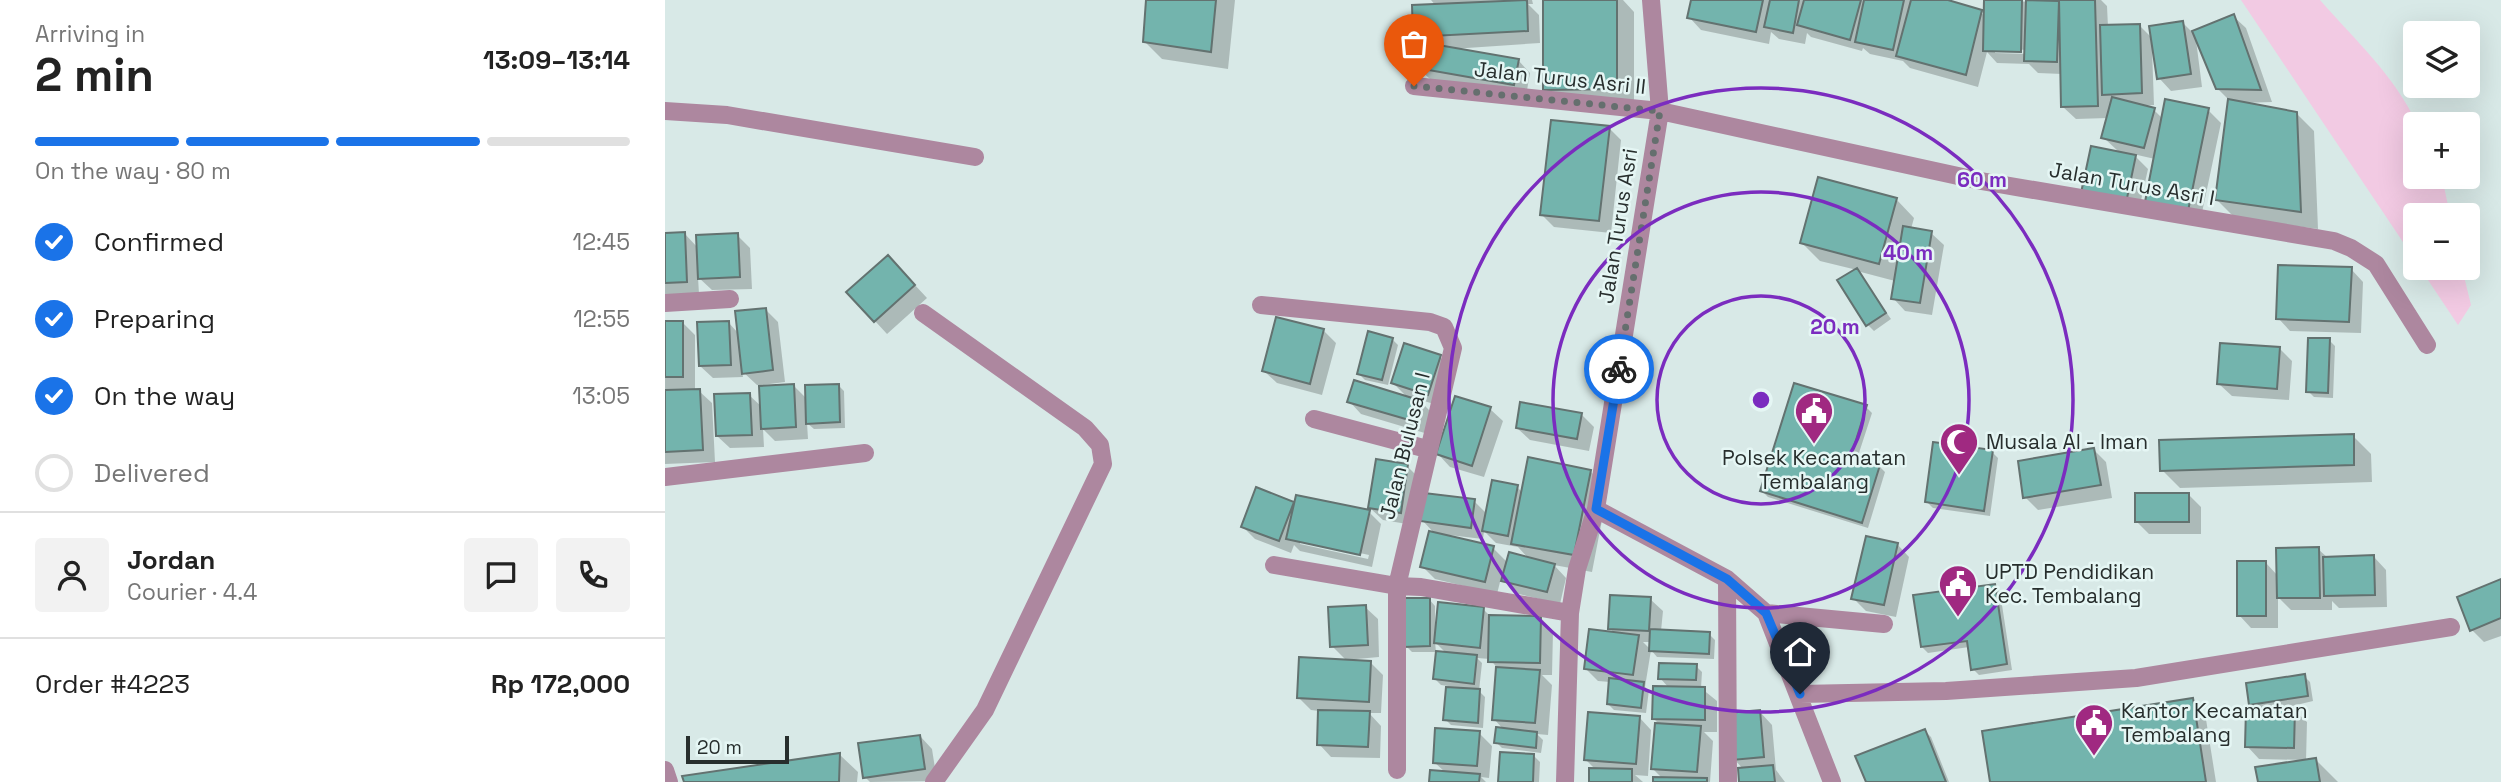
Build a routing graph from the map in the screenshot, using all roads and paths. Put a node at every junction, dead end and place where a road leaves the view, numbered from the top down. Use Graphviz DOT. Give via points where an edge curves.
graph roads {
  1 [pos="1651,0"];
  2 [pos="1414,86"];
  3 [pos="665,111"];
  4 [pos="1660,111"];
  5 [pos="975,157"];
  6 [pos="730,299"];
  7 [pos="665,303"];
  8 [pos="1261,305"];
  9 [pos="923,313"];
  10 [pos="2427,345"];
  11 [pos="1314,419"];
  12 [pos="1427,449"];
  13 [pos="865,453"];
  14 [pos="665,477"];
  15 [pos="1596,509"];
  16 [pos="1274,565"];
  17 [pos="1727,579"];
  18 [pos="1397,586"];
  19 [pos="1570,613"];
  20 [pos="1766,613"];
  21 [pos="1884,624"];
  22 [pos="2451,627"];
  23 [pos="1800,694"];
  24 [pos="665,770"];
  25 [pos="1397,771"];
  26 [pos="669,782"];
  27 [pos="934,782"];
  28 [pos="1565,782"];
  29 [pos="1728,782"];
  30 [pos="1832,782"];
  1 -- 4 [label="street, Jalan Turus Asri"];
  2 -- 4 [label="street, Jalan Turus Asri II"];
  3 -- 5 [label="street" via="727,115"];
  4 -- 10 [label="street, Jalan Turus Asri I" via="1981,181 2334,241 2376,264"];
  4 -- 15 [label="street, Jalan Turus Asri"];
  6 -- 7 [label="street"];
  8 -- 12 [label="street, Jalan Bulusan I" via="1444,327 1453,348"];
  9 -- 27 [label="street" via="1084,428 1100,445 1103,464 985,710"];
  11 -- 12 [label="street"];
  12 -- 18 [label="street, Jalan Bulusan I"];
  13 -- 14 [label="street"];
  15 -- 17 [label="street"];
  15 -- 19 [label="street" via="1577,569"];
  16 -- 18 [label="street"];
  17 -- 20 [label="street"];
  17 -- 29 [label="street"];
  18 -- 19 [label="street"];
  18 -- 25 [label="street, Jalan Bulusan I"];
  19 -- 28 [label="street"];
  20 -- 21 [label="street"];
  20 -- 23 [label="street"];
  22 -- 23 [label="street" via="2136,678 1946,691"];
  23 -- 30 [label="street"];
  24 -- 26 [label="street"];
}
